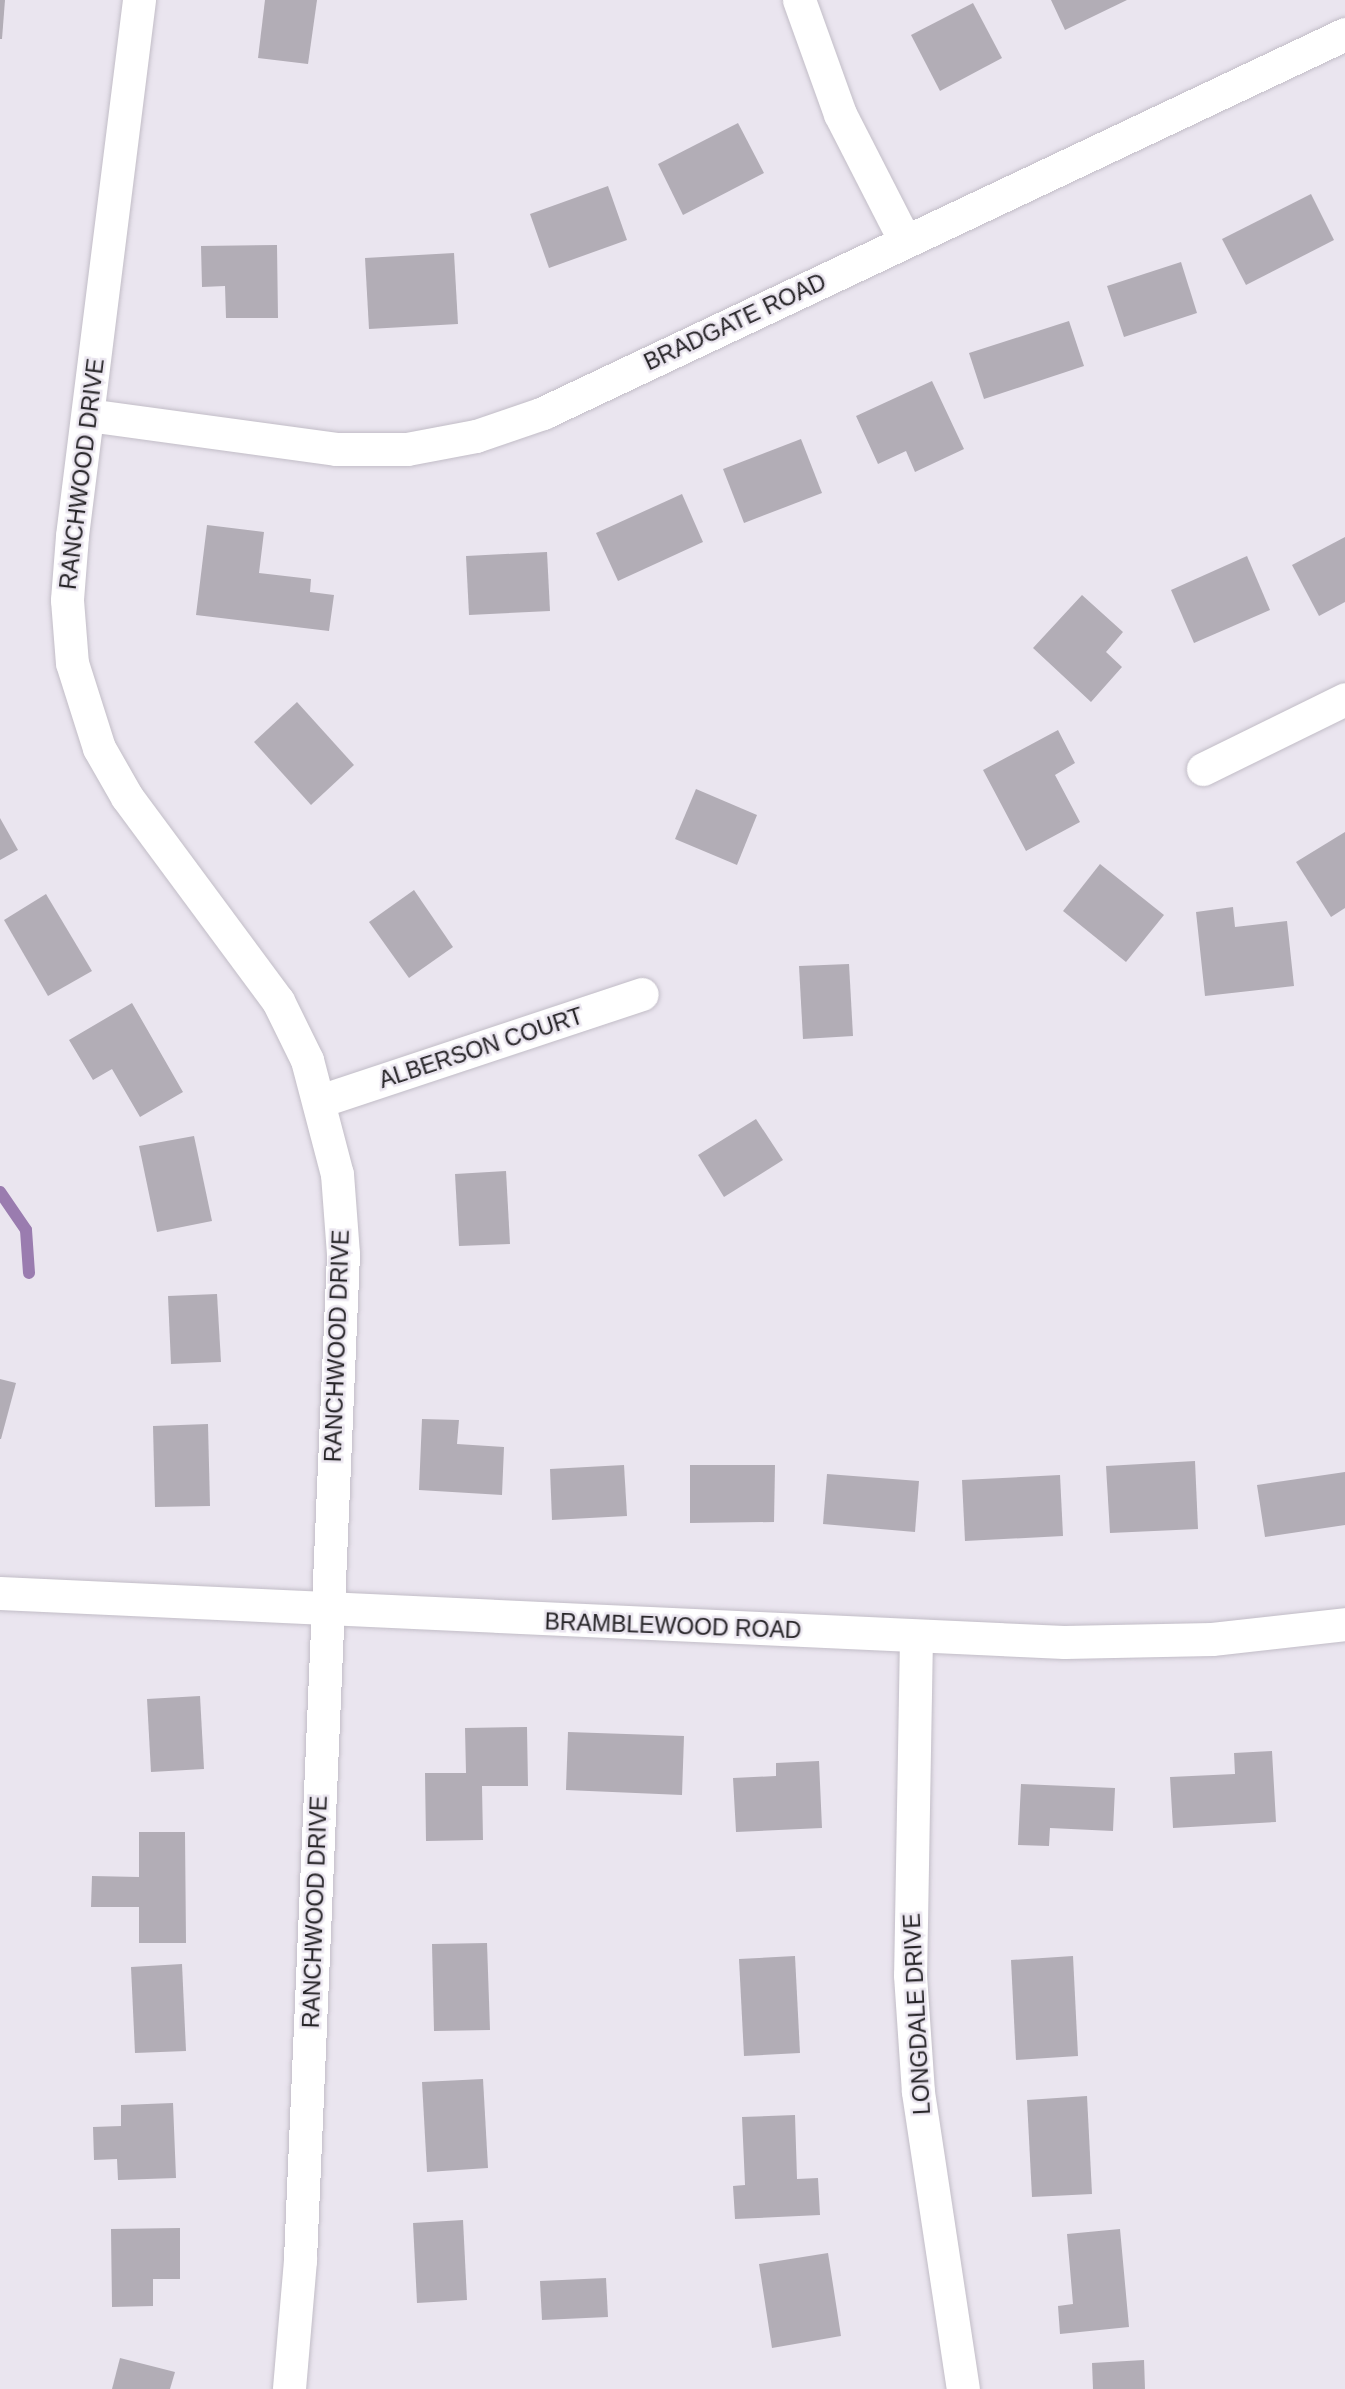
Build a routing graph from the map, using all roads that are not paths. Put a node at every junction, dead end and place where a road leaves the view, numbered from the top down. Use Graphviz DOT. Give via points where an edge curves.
graph roads {
  1 [pos="139,0"];
  2 [pos="799,0"];
  3 [pos="1345,34"];
  4 [pos="905,241"];
  5 [pos="88,415"];
  6 [pos="1345,699"];
  7 [pos="1203,769"];
  8 [pos="642,994"];
  9 [pos="320,1101"];
  10 [pos="0,1593"];
  11 [pos="328,1611"];
  12 [pos="1345,1624"];
  13 [pos="916,1636"];
  14 [pos="289,2389"];
  15 [pos="963,2389"];
  1 -- 5 [label="street, RANCHWOOD DRIVE"];
  2 -- 4 [label="street" via="840,114"];
  3 -- 4 [label="street, BRADGATE ROAD"];
  4 -- 5 [label="street, BRADGATE ROAD" via="543,413 476,436 407,449 336,449"];
  5 -- 9 [label="street, RANCHWOOD DRIVE" via="67,600 79,694 99,748 127,797 278,1001"];
  6 -- 7 [label="street"];
  8 -- 9 [label="street, ALBERSON COURT"];
  9 -- 11 [label="street, RANCHWOOD DRIVE" via="337,1174 343,1254"];
  10 -- 11 [label="street, BRAMBLEWOOD ROAD"];
  11 -- 13 [label="street, BRAMBLEWOOD ROAD"];
  11 -- 14 [label="street, RANCHWOOD DRIVE" via="300,2260"];
  12 -- 13 [label="street, BRAMBLEWOOD ROAD" via="1212,1639 1064,1642"];
  13 -- 15 [label="street, LONGDALE DRIVE" via="910,1975 921,2118"];
}
